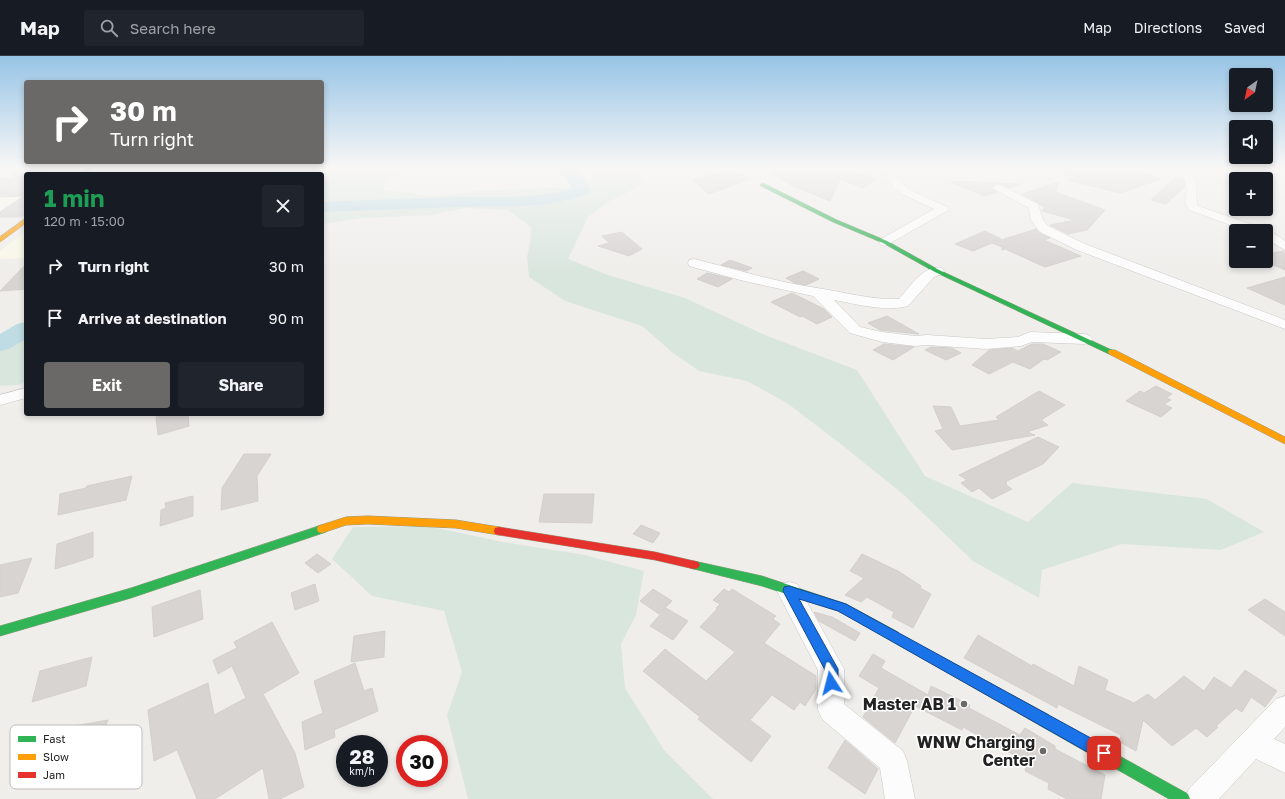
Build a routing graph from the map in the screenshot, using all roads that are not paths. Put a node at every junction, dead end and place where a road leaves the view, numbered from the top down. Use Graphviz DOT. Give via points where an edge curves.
graph roads {
  1 [pos="796,202"];
  2 [pos="927,202"];
  3 [pos="1026,202"];
  4 [pos="1191,202"];
  5 [pos="24,222"];
  6 [pos="1238,224"];
  7 [pos="1273,238"];
  8 [pos="0,240"];
  9 [pos="885,242"];
  10 [pos="1285,246"];
  11 [pos="694,263"];
  12 [pos="937,271"];
  13 [pos="817,292"];
  14 [pos="1285,325"];
  15 [pos="1084,339"];
  16 [pos="24,394"];
  17 [pos="0,400"];
  18 [pos="1285,441"];
  19 [pos="789,591"];
  20 [pos="0,631"];
  21 [pos="1285,708"];
  22 [pos="1252,743"];
  23 [pos="1285,759"];
  24 [pos="900,799"];
  25 [pos="1183,799"];
  26 [pos="1199,799"];
  1 -- 9 [label="main road"];
  2 -- 9 [label="street" via="943,209"];
  3 -- 14 [label="street" via="1034,206 1037,220 1044,229 1082,247"];
  4 -- 6 [label="street" via="1193,208"];
  5 -- 8 [label="main road"];
  7 -- 10 [label="street"];
  9 -- 12 [label="main road"];
  11 -- 13 [label="street" via="722,272"];
  12 -- 13 [label="street" via="929,274 903,303 889,304"];
  12 -- 15 [label="main road"];
  13 -- 15 [label="street" via="855,330 882,337 986,344 1021,341 1030,337"];
  15 -- 18 [label="main road"];
  16 -- 17 [label="street"];
  19 -- 20 [label="main road" via="762,581 655,556 456,524 346,521 198,572"];
  19 -- 24 [label="street" via="831,669 831,710 893,761"];
  19 -- 25 [label="main road" via="842,607"];
  21 -- 22 [label="street"];
  22 -- 23 [label="street"];
  22 -- 26 [label="street"];
}
